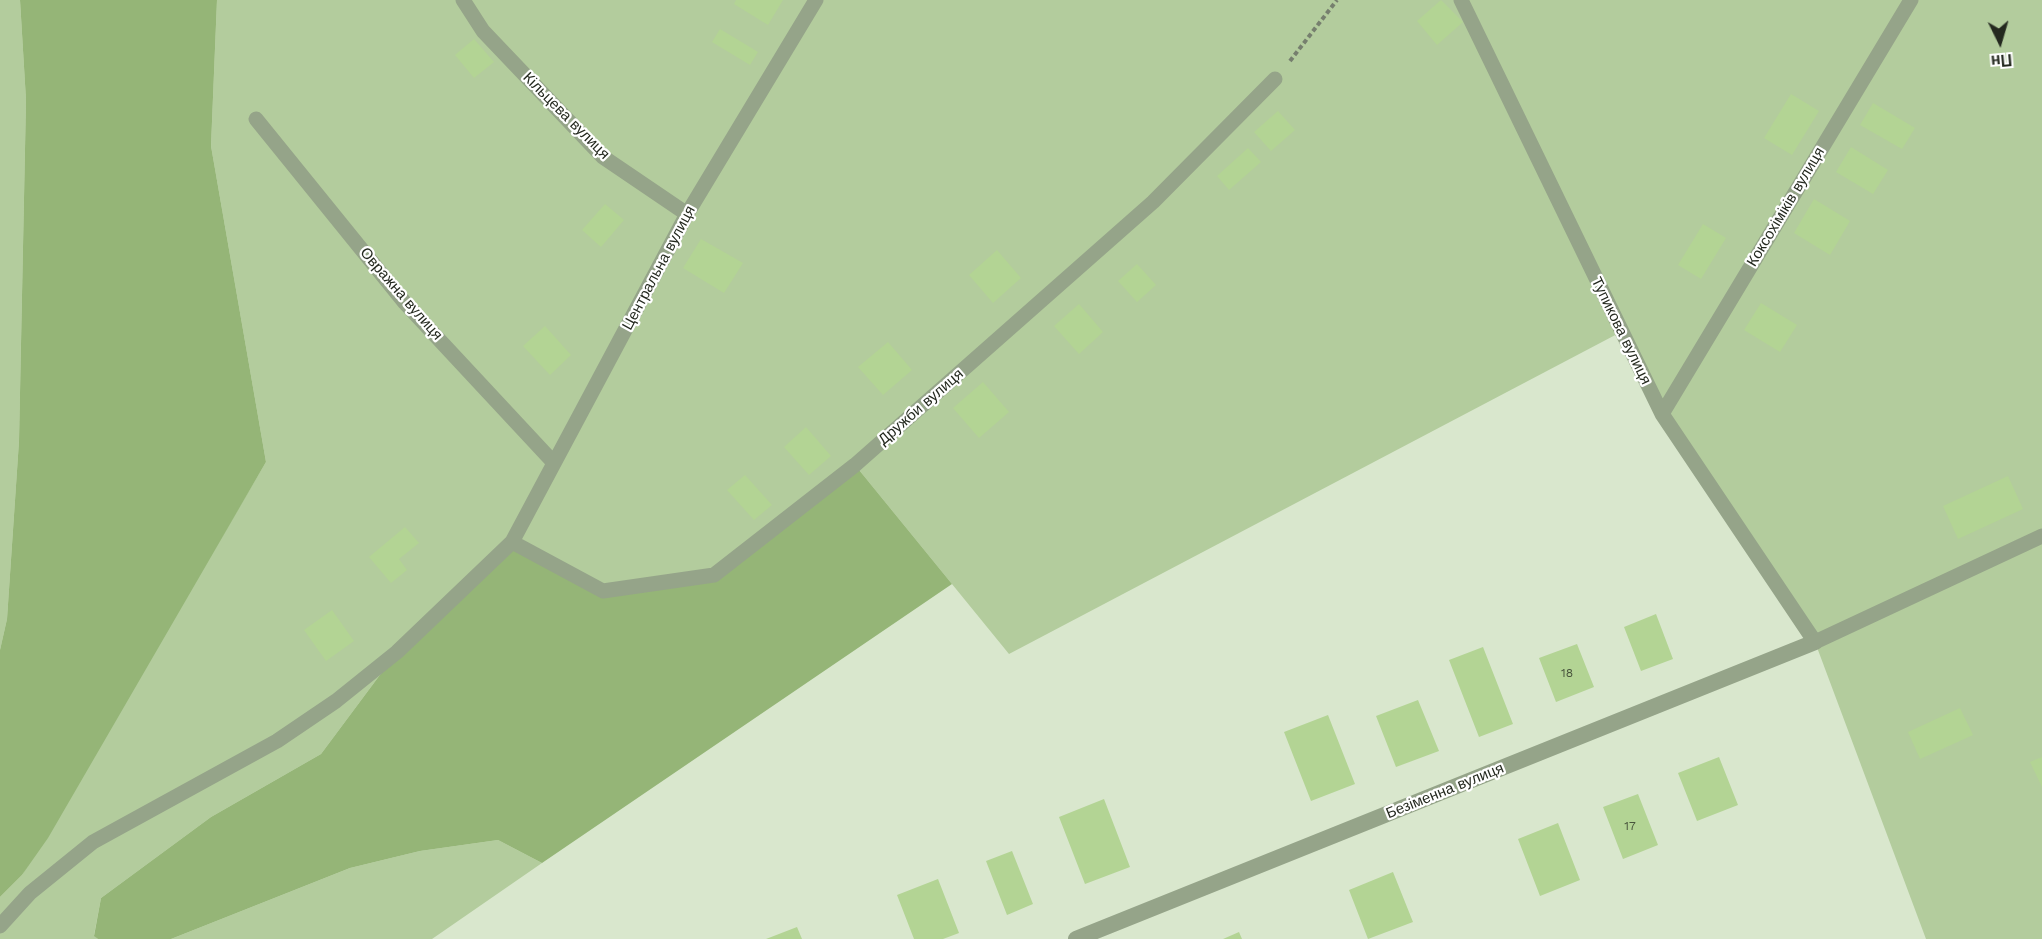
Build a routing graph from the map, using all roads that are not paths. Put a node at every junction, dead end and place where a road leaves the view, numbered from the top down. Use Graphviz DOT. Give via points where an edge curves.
graph roads {
  1 [pos="463,0"];
  2 [pos="816,0"];
  3 [pos="1461,0"];
  4 [pos="1911,0"];
  5 [pos="1275,79"];
  6 [pos="256,119"];
  7 [pos="687,214"];
  8 [pos="1662,414"];
  9 [pos="554,463"];
  10 [pos="2042,536"];
  11 [pos="512,542"];
  12 [pos="1815,642"];
  13 [pos="0,926"];
  14 [pos="1076,939"];
  1 -- 7 [label="lane, Кільцева вулиця" via="483,31 603,157"];
  2 -- 7 [label="lane, Центральна вулиця"];
  3 -- 8 [label="lane, Тупикова вулиця"];
  4 -- 8 [label="lane, Коксохіміків вулиця"];
  5 -- 11 [label="lane, Дружби вулиця" via="1153,202 960,373 855,465 714,575 603,591"];
  6 -- 9 [label="lane, Овражна вулиця" via="405,303"];
  7 -- 9 [label="lane, Центральна вулиця"];
  8 -- 12 [label="lane, Тупикова вулиця"];
  9 -- 11 [label="lane, Центральна вулиця"];
  10 -- 12 [label="lane"];
  11 -- 13 [label="lane, Центральна вулиця" via="397,652 336,701 277,741 93,842 30,893"];
  12 -- 14 [label="street, Безіменна вулиця"];
}
